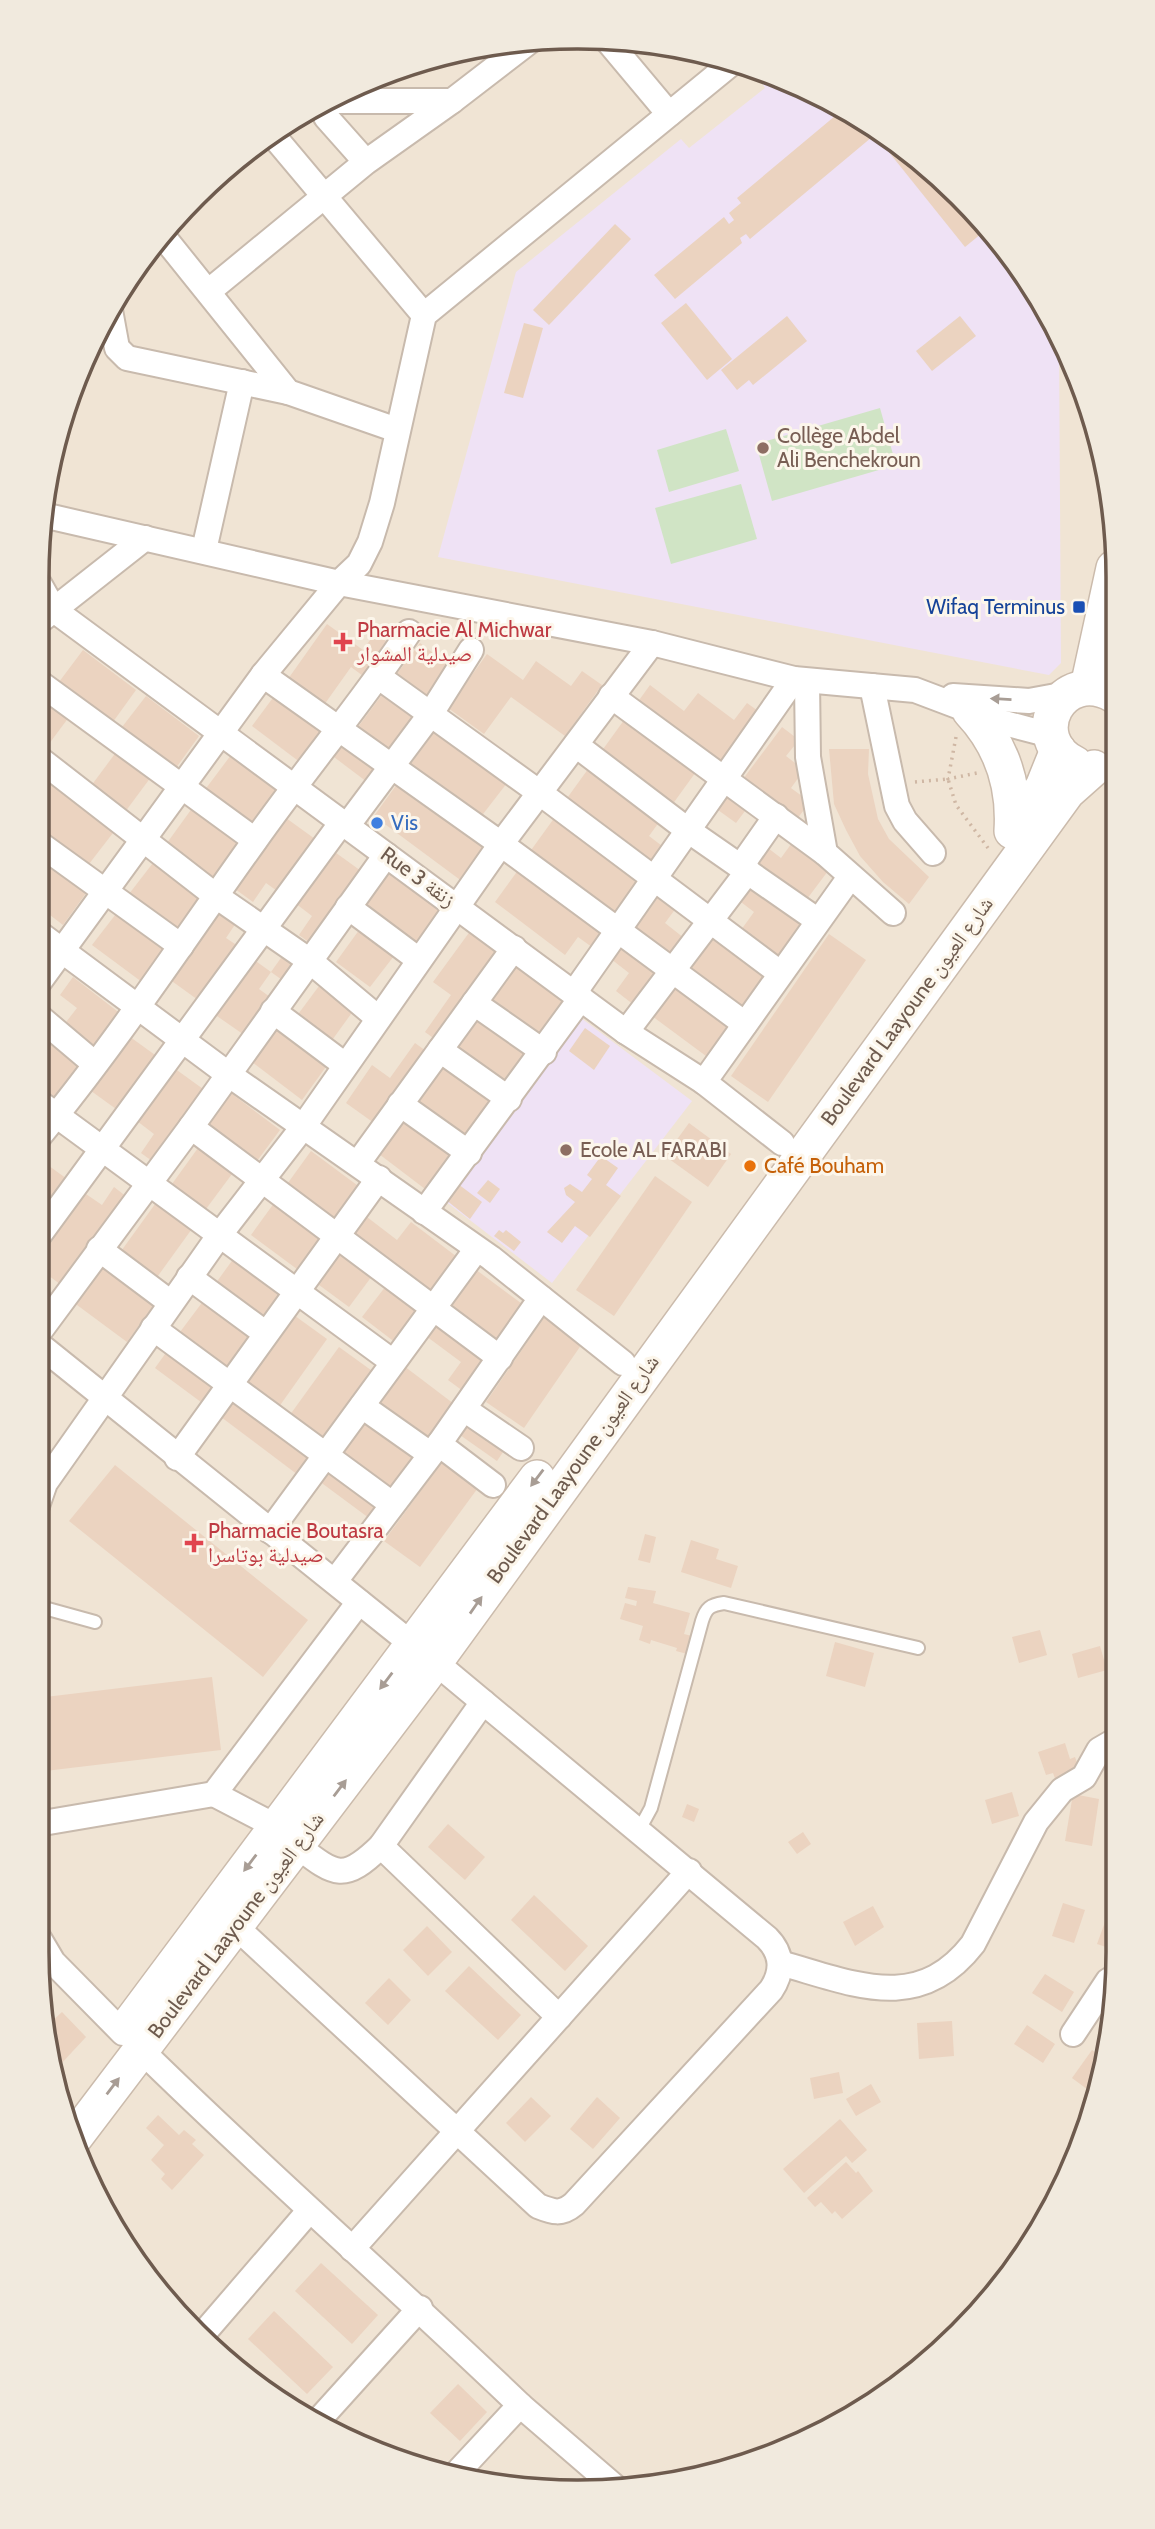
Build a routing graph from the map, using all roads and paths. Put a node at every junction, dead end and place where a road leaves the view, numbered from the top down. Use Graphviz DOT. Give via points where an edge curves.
graph roads {
  1 [pos="616,50"];
  2 [pos="514,53"];
  3 [pos="723,70"];
  4 [pos="350,101"];
  5 [pos="452,101"];
  6 [pos="327,113"];
  7 [pos="669,114"];
  8 [pos="279,142"];
  9 [pos="366,162"];
  10 [pos="326,196"];
  11 [pos="169,243"];
  12 [pos="209,291"];
  13 [pos="424,316"];
  14 [pos="113,326"];
  15 [pos="242,382"];
  16 [pos="288,392"];
  17 [pos="397,430"];
  18 [pos="53,517"];
  19 [pos="145,538"];
  20 [pos="204,550"];
  21 [pos="339,583"];
  22 [pos="1106,609"];
  23 [pos="49,614"];
  24 [pos="49,620"];
  25 [pos="409,632"];
  26 [pos="652,643"];
  27 [pos="471,650"];
  28 [pos="263,676"];
  29 [pos="379,677"];
  30 [pos="801,680"];
  31 [pos="872,686"];
  32 [pos="49,690"];
  33 [pos="1090,692"];
  34 [pos="935,695"];
  35 [pos="611,696"];
  36 [pos="966,709"];
  37 [pos="430,715"];
  38 [pos="340,730"];
  39 [pos="219,733"];
  40 [pos="1054,742"];
  41 [pos="576,744"];
  42 [pos="49,766"];
  43 [pos="391,766"];
  44 [pos="1006,766"];
  45 [pos="1106,766"];
  46 [pos="1106,767"];
  47 [pos="726,777"];
  48 [pos="948,779"];
  49 [pos="891,784"];
  50 [pos="181,788"];
  51 [pos="295,789"];
  52 [pos="540,793"];
  53 [pos="776,816"];
  54 [pos="345,824"];
  55 [pos="689,831"];
  56 [pos="255,840"];
  57 [pos="144,841"];
  58 [pos="1003,843"];
  59 [pos="501,844"];
  60 [pos="49,850"];
  61 [pos="825,853"];
  62 [pos="933,853"];
  63 [pos="387,855"];
  64 [pos="745,869"];
  65 [pos="850,877"];
  66 [pos="654,879"];
  67 [pos="108,891"];
  68 [pos="216,896"];
  69 [pos="457,905"];
  70 [pos="348,907"];
  71 [pos="893,913"];
  72 [pos="817,920"];
  73 [pos="709,922"];
  74 [pos="264,930"];
  75 [pos="617,931"];
  76 [pos="49,942"];
  77 [pos="181,946"];
  78 [pos="514,948"];
  79 [pos="63,953"];
  80 [pos="419,960"];
  81 [pos="310,961"];
  82 [pos="671,969"];
  83 [pos="49,970"];
  84 [pos="780,974"];
  85 [pos="578,996"];
  86 [pos="474,1003"];
  87 [pos="135,1007"];
  88 [pos="273,1011"];
  89 [pos="378,1018"];
  90 [pos="745,1024"];
  91 [pos="49,1025"];
  92 [pos="626,1032"];
  93 [pos="181,1040"];
  94 [pos="440,1050"];
  95 [pos="544,1052"];
  96 [pos="96,1064"];
  97 [pos="345,1065"];
  98 [pos="228,1074"];
  99 [pos="704,1082"];
  100 [pos="509,1099"];
  101 [pos="400,1104"];
  102 [pos="49,1105"];
  103 [pos="49,1110"];
  104 [pos="191,1127"];
  105 [pos="303,1127"];
  106 [pos="782,1143"];
  107 [pos="102,1149"];
  108 [pos="469,1153"];
  109 [pos="358,1163"];
  110 [pos="379,1178"];
  111 [pos="263,1180"];
  112 [pos="149,1183"];
  113 [pos="424,1212"];
  114 [pos="49,1222"];
  115 [pos="220,1233"];
  116 [pos="336,1234"];
  117 [pos="99,1249"];
  118 [pos="476,1250"];
  119 [pos="189,1277"];
  120 [pos="295,1291"];
  121 [pos="541,1298"];
  122 [pos="171,1303"];
  123 [pos="433,1309"];
  124 [pos="49,1318"];
  125 [pos="153,1328"];
  126 [pos="265,1333"];
  127 [pos="49,1353"];
  128 [pos="500,1358"];
  129 [pos="393,1362"];
  130 [pos="623,1363"];
  131 [pos="229,1385"];
  132 [pos="104,1399"];
  133 [pos="362,1406"];
  134 [pos="464,1409"];
  135 [pos="520,1448"];
  136 [pos="434,1449"];
  137 [pos="326,1455"];
  138 [pos="177,1458"];
  139 [pos="49,1477"];
  140 [pos="493,1485"];
  141 [pos="392,1504"];
  142 [pos="270,1531"];
  143 [pos="335,1581"];
  144 [pos="359,1602"];
  145 [pos="49,1609"];
  146 [pos="96,1622"];
  147 [pos="918,1648"];
  148 [pos="424,1654"];
  149 [pos="483,1702"];
  150 [pos="1106,1744"];
  151 [pos="214,1794"];
  152 [pos="49,1822"];
  153 [pos="639,1830"];
  154 [pos="287,1836"];
  155 [pos="381,1846"];
  156 [pos="689,1871"];
  157 [pos="235,1926"];
  158 [pos="49,1955"];
  159 [pos="780,1963"];
  160 [pos="1105,1987"];
  161 [pos="559,2017"];
  162 [pos="1073,2034"];
  163 [pos="132,2041"];
  164 [pos="72,2103"];
  165 [pos="80,2128"];
  166 [pos="457,2130"];
  167 [pos="309,2211"];
  168 [pos="352,2249"];
  169 [pos="420,2308"];
  170 [pos="208,2329"];
  171 [pos="520,2405"];
  172 [pos="324,2415"];
  173 [pos="463,2467"];
  174 [pos="606,2479"];
  1 -- 7 [label="street"];
  2 -- 5 [label="street"];
  3 -- 7 [label="street"];
  4 -- 5 [label="street"];
  5 -- 9 [label="street"];
  6 -- 9 [label="street"];
  7 -- 13 [label="street"];
  8 -- 10 [label="street"];
  9 -- 10 [label="street"];
  10 -- 12 [label="street"];
  10 -- 13 [label="street"];
  11 -- 12 [label="street"];
  12 -- 16 [label="street"];
  13 -- 17 [label="street"];
  14 -- 15 [label="street" via="117,348 127,358"];
  15 -- 16 [label="street"];
  15 -- 20 [label="street"];
  16 -- 17 [label="street"];
  17 -- 21 [label="street" via="370,542 359,564"];
  18 -- 19 [label="street"];
  19 -- 20 [label="street"];
  19 -- 23 [label="street"];
  20 -- 21 [label="street"];
  21 -- 26 [label="street"];
  21 -- 28 [label="street"];
  22 -- 33 [label="street, Boulevard Laayoune شارع العيون"];
  24 -- 39 [label="street, Rue 3 زنقة"];
  25 -- 29 [label="street"];
  26 -- 30 [label="street"];
  26 -- 35 [label="street"];
  27 -- 37 [label="street"];
  28 -- 38 [label="street"];
  28 -- 39 [label="street"];
  29 -- 37 [label="street"];
  29 -- 38 [label="street"];
  30 -- 31 [label="street"];
  30 -- 47 [label="street"];
  30 -- 61 [label="street" via="808,757"];
  31 -- 34 [label="street"];
  31 -- 49 [label="street"];
  32 -- 50 [label="street"];
  33 -- 34 [label="street, one-way" via="1029,701"];
  33 -- 40 [label="street, Boulevard Laayoune شارع العيون" via="1056,705 1051,719"];
  34 -- 36 [label="street"];
  35 -- 41 [label="street"];
  35 -- 47 [label="street"];
  36 -- 40 [label="street"];
  36 -- 44 [label="street" via="993,738"];
  36 -- 48 [label="path"];
  37 -- 43 [label="street"];
  37 -- 52 [label="street"];
  38 -- 43 [label="street"];
  38 -- 51 [label="street"];
  39 -- 50 [label="street"];
  39 -- 51 [label="street, Rue 3 زنقة"];
  40 -- 45 [label="street" via="1072,763"];
  40 -- 58 [label="street, Boulevard Laayoune شارع العيون" via="1043,787"];
  41 -- 52 [label="street"];
  41 -- 55 [label="street"];
  42 -- 57 [label="street"];
  43 -- 54 [label="street"];
  43 -- 59 [label="street"];
  44 -- 48 [label="path"];
  44 -- 58 [label="street" via="1013,816"];
  148 -- 46 [label="street, Boulevard Laayoune شارع العيون, one-way" via="1067,792"];
  47 -- 53 [label="street"];
  47 -- 55 [label="street"];
  48 -- 49 [label="path"];
  48 -- 58 [label="path" via="956,806"];
  49 -- 62 [label="street" via="905,821"];
  50 -- 56 [label="street"];
  50 -- 57 [label="street"];
  51 -- 54 [label="street, Rue 3 زنقة"];
  51 -- 56 [label="street"];
  52 -- 59 [label="street"];
  52 -- 66 [label="street"];
  53 -- 61 [label="street"];
  53 -- 64 [label="street"];
  54 -- 63 [label="street, Rue 3 زنقة"];
  54 -- 74 [label="street"];
  55 -- 64 [label="street"];
  55 -- 66 [label="street"];
  56 -- 68 [label="street"];
  57 -- 67 [label="street"];
  57 -- 68 [label="street"];
  58 -- 106 [label="street, Boulevard Laayoune شارع العيون"];
  59 -- 69 [label="street"];
  59 -- 75 [label="street"];
  60 -- 67 [label="street"];
  61 -- 65 [label="street"];
  63 -- 69 [label="street, Rue 3 زنقة"];
  63 -- 70 [label="street"];
  64 -- 72 [label="street"];
  64 -- 73 [label="street"];
  65 -- 71 [label="street"];
  65 -- 72 [label="street"];
  66 -- 73 [label="street"];
  66 -- 75 [label="street"];
  67 -- 77 [label="street"];
  67 -- 79 [label="street"];
  68 -- 74 [label="street"];
  68 -- 77 [label="street"];
  69 -- 78 [label="street, Rue 3 زنقة"];
  69 -- 80 [label="street"];
  70 -- 80 [label="street"];
  70 -- 81 [label="street"];
  72 -- 84 [label="street"];
  73 -- 82 [label="street"];
  73 -- 84 [label="street"];
  74 -- 81 [label="street"];
  74 -- 93 [label="street"];
  75 -- 82 [label="street"];
  75 -- 85 [label="street"];
  76 -- 79 [label="street"];
  77 -- 87 [label="street"];
  78 -- 85 [label="street, Rue 3 زنقة"];
  78 -- 86 [label="street"];
  79 -- 83 [label="street"];
  79 -- 87 [label="street"];
  80 -- 89 [label="street"];
  81 -- 88 [label="street"];
  81 -- 89 [label="street"];
  82 -- 90 [label="street"];
  82 -- 92 [label="street"];
  84 -- 90 [label="street"];
  85 -- 92 [label="street, Rue 3 زنقة"];
  85 -- 95 [label="street"];
  86 -- 94 [label="street"];
  86 -- 95 [label="street"];
  87 -- 93 [label="street"];
  87 -- 96 [label="street"];
  88 -- 97 [label="street"];
  88 -- 98 [label="street"];
  89 -- 97 [label="street"];
  90 -- 99 [label="street"];
  91 -- 96 [label="street"];
  92 -- 99 [label="street, Rue 3 زنقة"];
  93 -- 98 [label="street"];
  93 -- 107 [label="street"];
  94 -- 100 [label="street"];
  94 -- 101 [label="street"];
  95 -- 100 [label="street"];
  96 -- 102 [label="street"];
  97 -- 105 [label="street"];
  98 -- 104 [label="street"];
  98 -- 105 [label="street"];
  99 -- 106 [label="street, Rue 3 زنقة"];
  100 -- 108 [label="street"];
  101 -- 108 [label="street"];
  101 -- 109 [label="street"];
  103 -- 107 [label="street"];
  104 -- 111 [label="street"];
  104 -- 112 [label="street"];
  105 -- 109 [label="street"];
  105 -- 111 [label="street"];
  106 -- 130 [label="street, Boulevard Laayoune شارع العيون"];
  107 -- 112 [label="street"];
  107 -- 114 [label="street"];
  108 -- 113 [label="street"];
  109 -- 110 [label="street"];
  110 -- 113 [label="street"];
  110 -- 116 [label="street"];
  111 -- 115 [label="street"];
  111 -- 116 [label="street"];
  112 -- 115 [label="street"];
  112 -- 117 [label="street"];
  113 -- 118 [label="street"];
  115 -- 119 [label="street"];
  115 -- 120 [label="street"];
  116 -- 120 [label="street"];
  116 -- 123 [label="street"];
  117 -- 122 [label="street"];
  117 -- 124 [label="street"];
  118 -- 121 [label="street"];
  118 -- 123 [label="street"];
  119 -- 122 [label="street"];
  119 -- 126 [label="street"];
  120 -- 126 [label="street"];
  120 -- 129 [label="street"];
  121 -- 128 [label="street"];
  121 -- 130 [label="street"];
  122 -- 125 [label="street"];
  123 -- 128 [label="street"];
  123 -- 129 [label="street"];
  125 -- 131 [label="street"];
  125 -- 132 [label="street"];
  126 -- 131 [label="street"];
  127 -- 132 [label="street"];
  128 -- 134 [label="street"];
  129 -- 133 [label="street"];
  130 -- 148 [label="street, Boulevard Laayoune شارع العيون, one-way"];
  131 -- 137 [label="street"];
  131 -- 138 [label="street"];
  132 -- 138 [label="street"];
  132 -- 139 [label="street"];
  133 -- 136 [label="street"];
  133 -- 137 [label="street"];
  134 -- 135 [label="street"];
  134 -- 136 [label="street"];
  136 -- 140 [label="street"];
  136 -- 141 [label="street"];
  137 -- 141 [label="street"];
  137 -- 142 [label="street"];
  138 -- 142 [label="street"];
  141 -- 143 [label="street"];
  142 -- 143 [label="street"];
  143 -- 144 [label="street"];
  144 -- 148 [label="street"];
  144 -- 151 [label="street"];
  145 -- 146 [label="lane"];
  147 -- 153 [label="lane" via="723,1603 711,1605 705,1610 651,1808"];
  148 -- 149 [label="street"];
  148 -- 154 [label="street, Boulevard Laayoune شارع العيون"];
  149 -- 153 [label="street"];
  149 -- 155 [label="street"];
  150 -- 159 [label="street" via="1084,1777 1062,1790 1046,1808 973,1944 937,1977 920,1986 883,1988"];
  151 -- 152 [label="street"];
  151 -- 154 [label="street"];
  153 -- 156 [label="street"];
  154 -- 155 [label="street" via="324,1868 341,1871 361,1866"];
  154 -- 157 [label="street, Boulevard Laayoune شارع العيون"];
  154 -- 163 [label="street, Boulevard Laayoune شارع العيون, one-way"];
  155 -- 161 [label="street"];
  156 -- 159 [label="street" via="767,1938"];
  156 -- 161 [label="street"];
  157 -- 163 [label="street, Boulevard Laayoune شارع العيون"];
  157 -- 166 [label="street"];
  158 -- 163 [label="street"];
  159 -- 166 [label="street" via="776,1982 762,2001 565,2211 538,2206"];
  160 -- 162 [label="street"];
  161 -- 166 [label="street"];
  163 -- 164 [label="street, Boulevard Laayoune شارع العيون"];
  165 -- 163 [label="street, Boulevard Laayoune شارع العيون, one-way"];
  163 -- 167 [label="street"];
  166 -- 168 [label="street"];
  167 -- 168 [label="street"];
  167 -- 170 [label="street"];
  168 -- 169 [label="street"];
  169 -- 171 [label="street"];
  169 -- 172 [label="street"];
  171 -- 173 [label="street"];
  171 -- 174 [label="street"];
}
